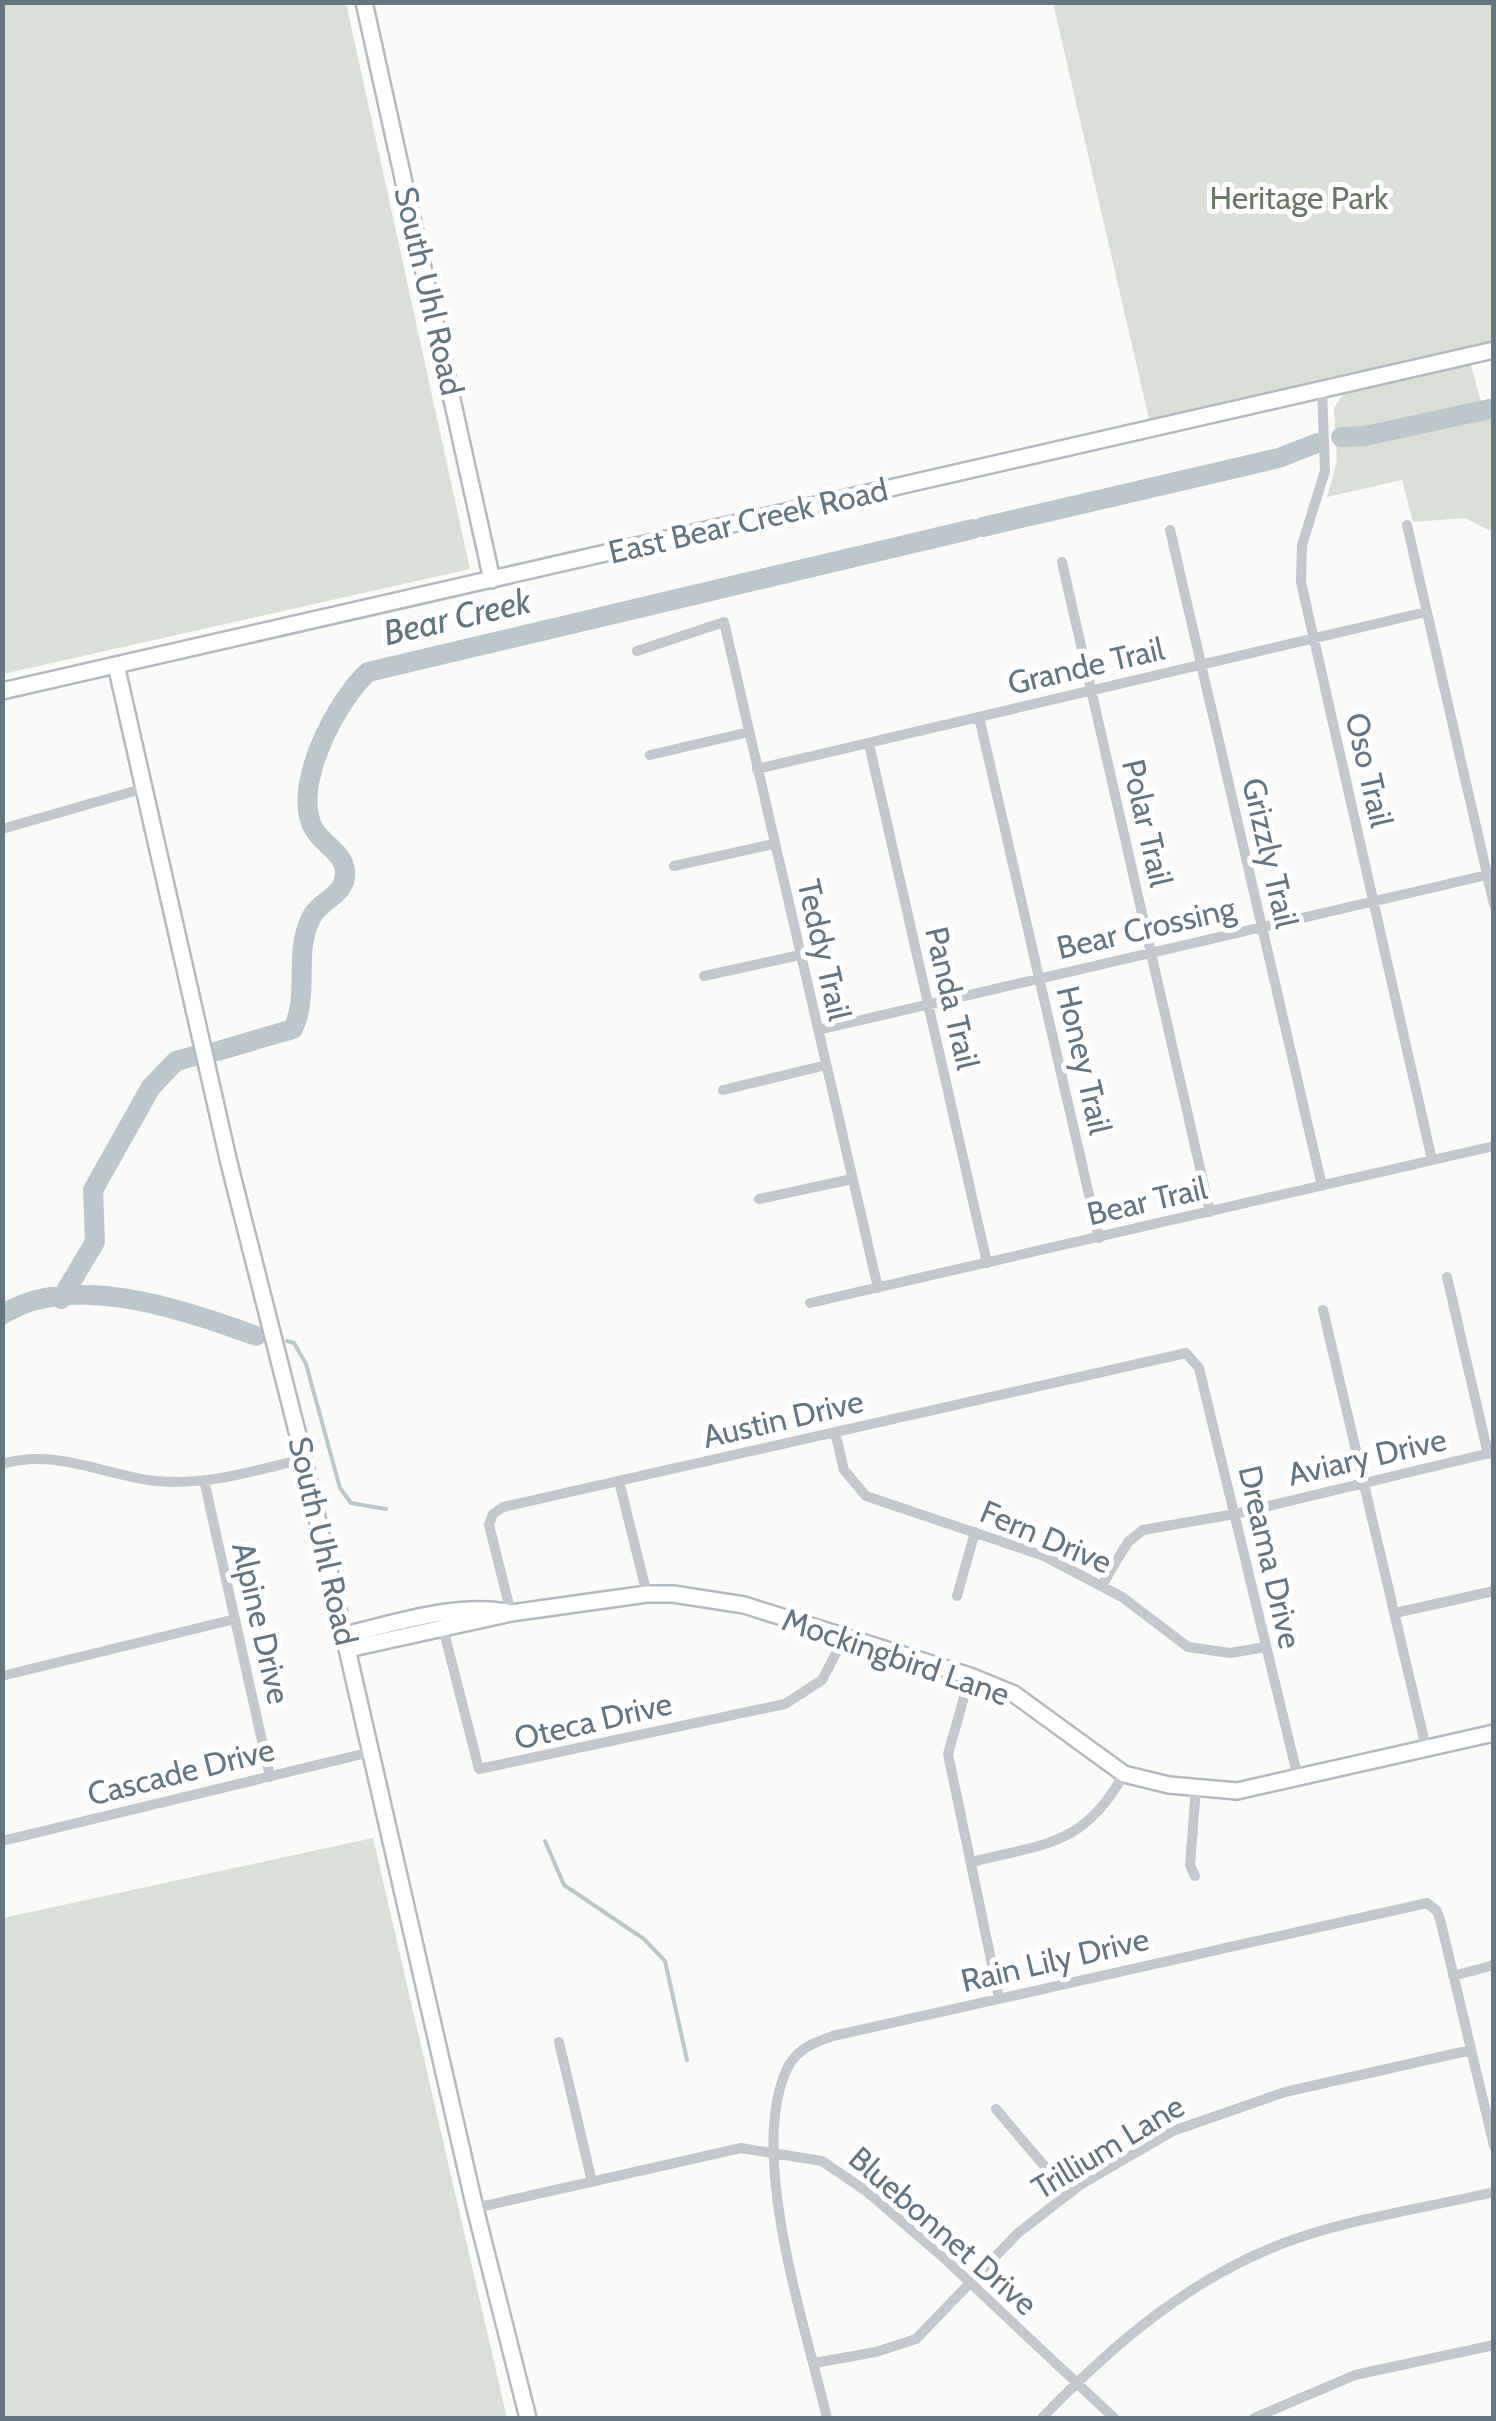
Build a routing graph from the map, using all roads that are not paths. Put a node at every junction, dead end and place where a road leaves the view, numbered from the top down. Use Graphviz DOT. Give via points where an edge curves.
graph roads {
  1 [pos="364,2"];
  2 [pos="1494,350"];
  3 [pos="1322,390"];
  4 [pos="1408,525"];
  5 [pos="1170,530"];
  6 [pos="1062,562"];
  7 [pos="492,580"];
  8 [pos="1426,612"];
  9 [pos="1314,638"];
  10 [pos="637,651"];
  11 [pos="116,664"];
  12 [pos="1201,664"];
  13 [pos="2,692"];
  14 [pos="1091,692"];
  15 [pos="979,717"];
  16 [pos="748,732"];
  17 [pos="869,744"];
  18 [pos="650,755"];
  19 [pos="757,769"];
  20 [pos="145,788"];
  21 [pos="2,829"];
  22 [pos="774,844"];
  23 [pos="674,866"];
  24 [pos="1487,875"];
  25 [pos="1373,901"];
  26 [pos="1494,905"];
  27 [pos="1262,927"];
  28 [pos="1151,952"];
  29 [pos="800,956"];
  30 [pos="704,976"];
  31 [pos="1040,978"];
  32 [pos="928,1004"];
  33 [pos="818,1030"];
  34 [pos="826,1065"];
  35 [pos="723,1090"];
  36 [pos="1494,1146"];
  37 [pos="1432,1160"];
  38 [pos="852,1178"];
  39 [pos="1322,1186"];
  40 [pos="758,1199"];
  41 [pos="1210,1212"];
  42 [pos="1098,1238"];
  43 [pos="987,1264"];
  44 [pos="1447,1276"];
  45 [pos="878,1288"];
  46 [pos="810,1303"];
  47 [pos="1324,1310"];
  48 [pos="1186,1353"];
  49 [pos="835,1432"];
  50 [pos="1491,1453"];
  51 [pos="304,1459"];
  52 [pos="2,1464"];
  53 [pos="204,1480"];
  54 [pos="620,1481"];
  55 [pos="1364,1482"];
  56 [pos="1235,1514"];
  57 [pos="975,1532"];
  58 [pos="1102,1585"];
  59 [pos="1494,1591"];
  60 [pos="646,1594"];
  61 [pos="956,1596"];
  62 [pos="511,1613"];
  63 [pos="1394,1613"];
  64 [pos="235,1620"];
  65 [pos="442,1620"];
  66 [pos="844,1638"];
  67 [pos="346,1641"];
  68 [pos="1266,1647"];
  69 [pos="2,1676"];
  70 [pos="970,1676"];
  71 [pos="1494,1733"];
  72 [pos="1426,1748"];
  73 [pos="372,1752"];
  74 [pos="1124,1774"];
  75 [pos="270,1777"];
  76 [pos="1298,1778"];
  77 [pos="1196,1788"];
  78 [pos="2,1841"];
  79 [pos="972,1862"];
  80 [pos="1195,1876"];
  81 [pos="1494,1965"];
  82 [pos="1453,1976"];
  83 [pos="999,1998"];
  84 [pos="559,2042"];
  85 [pos="1471,2050"];
  86 [pos="996,2109"];
  87 [pos="1494,2146"];
  88 [pos="770,2150"];
  89 [pos="592,2182"];
  90 [pos="1494,2192"];
  91 [pos="1068,2194"];
  92 [pos="475,2208"];
  93 [pos="970,2282"];
  94 [pos="1494,2344"];
  95 [pos="814,2363"];
  96 [pos="1076,2382"];
  97 [pos="528,2418"];
  98 [pos="827,2418"];
  99 [pos="1042,2418"];
  100 [pos="1114,2418"];
  101 [pos="1254,2418"];
  1 -- 7 [label="main road, South Uhl Road"];
  2 -- 3 [label="main road, East Bear Creek Road"];
  3 -- 7 [label="main road, East Bear Creek Road"];
  3 -- 9 [label="street, Oso Trail" via="1325,471 1302,545 1301,582"];
  4 -- 8 [label="street"];
  5 -- 12 [label="street, Grizzly Trail"];
  6 -- 14 [label="street, Polar Trail"];
  7 -- 11 [label="main road, East Bear Creek Road"];
  8 -- 9 [label="street, Grande Trail"];
  8 -- 24 [label="street"];
  9 -- 12 [label="street, Grande Trail"];
  9 -- 25 [label="street, Oso Trail"];
  10 -- 16 [label="street, Teddy Trail" via="724,622"];
  11 -- 13 [label="main road, East Bear Creek Road"];
  11 -- 20 [label="main road, South Uhl Road"];
  12 -- 14 [label="street, Grande Trail"];
  12 -- 27 [label="street, Grizzly Trail"];
  14 -- 15 [label="street, Grande Trail"];
  14 -- 28 [label="street, Polar Trail"];
  15 -- 17 [label="street, Grande Trail"];
  15 -- 31 [label="street, Honey Trail"];
  16 -- 18 [label="street"];
  16 -- 19 [label="street, Teddy Trail"];
  17 -- 19 [label="street, Grande Trail"];
  17 -- 32 [label="street, Panda Trail"];
  19 -- 22 [label="street, Teddy Trail"];
  20 -- 21 [label="street"];
  20 -- 51 [label="main road, South Uhl Road"];
  22 -- 23 [label="street"];
  22 -- 29 [label="street, Teddy Trail"];
  24 -- 25 [label="street, Bear Crossing"];
  24 -- 26 [label="street"];
  25 -- 27 [label="street, Bear Crossing"];
  25 -- 37 [label="street, Oso Trail"];
  27 -- 28 [label="street, Bear Crossing"];
  27 -- 39 [label="street, Grizzly Trail"];
  28 -- 31 [label="street, Bear Crossing"];
  28 -- 41 [label="street, Polar Trail"];
  29 -- 30 [label="street"];
  29 -- 33 [label="street, Teddy Trail"];
  31 -- 32 [label="street, Bear Crossing"];
  31 -- 42 [label="street, Honey Trail"];
  32 -- 33 [label="street, Bear Crossing"];
  32 -- 43 [label="street, Panda Trail"];
  33 -- 34 [label="street, Teddy Trail"];
  34 -- 35 [label="street"];
  34 -- 38 [label="street, Teddy Trail"];
  36 -- 37 [label="street, Bear Trail"];
  37 -- 39 [label="street, Bear Trail"];
  38 -- 40 [label="street"];
  38 -- 45 [label="street, Teddy Trail"];
  39 -- 41 [label="street, Bear Trail"];
  41 -- 42 [label="street, Bear Trail"];
  42 -- 43 [label="street, Bear Trail"];
  43 -- 45 [label="street, Bear Trail"];
  44 -- 50 [label="street"];
  45 -- 46 [label="street, Bear Trail"];
  47 -- 55 [label="street"];
  48 -- 49 [label="street, Austin Drive"];
  48 -- 56 [label="street, Dreama Drive" via="1199,1368"];
  49 -- 54 [label="street, Austin Drive"];
  49 -- 57 [label="street, Fern Drive" via="844,1470 866,1496"];
  50 -- 55 [label="street, Aviary Drive"];
  51 -- 53 [label="street"];
  51 -- 67 [label="main road, South Uhl Road"];
  52 -- 53 [label="street" via="28,1456 156,1481"];
  53 -- 64 [label="street, Alpine Drive"];
  54 -- 60 [label="street"];
  54 -- 62 [label="street, Austin Drive" via="492,1514"];
  55 -- 56 [label="street, Aviary Drive"];
  55 -- 63 [label="street"];
  56 -- 58 [label="street, Aviary Drive" via="1143,1530"];
  56 -- 68 [label="street, Dreama Drive"];
  57 -- 58 [label="street, Fern Drive"];
  57 -- 61 [label="street"];
  58 -- 68 [label="street, Fern Drive" via="1188,1647 1230,1653"];
  59 -- 63 [label="street"];
  60 -- 62 [label="main road, Mockingbird Lane"];
  60 -- 66 [label="main road, Mockingbird Lane" via="744,1605"];
  62 -- 65 [label="main road, Mockingbird Lane"];
  63 -- 72 [label="street"];
  64 -- 69 [label="street"];
  64 -- 75 [label="street, Alpine Drive"];
  65 -- 66 [label="street, Oteca Drive" via="479,1770 785,1704 822,1680"];
  65 -- 67 [label="main road, Mockingbird Lane"];
  66 -- 70 [label="main road, Mockingbird Lane"];
  67 -- 73 [label="main road, South Uhl Road"];
  68 -- 76 [label="street, Dreama Drive"];
  70 -- 74 [label="main road, Mockingbird Lane" via="1014,1694"];
  70 -- 79 [label="street" via="948,1754"];
  71 -- 72 [label="main road, Mockingbird Lane"];
  72 -- 76 [label="main road, Mockingbird Lane"];
  73 -- 75 [label="street, Cascade Drive"];
  73 -- 92 [label="main road, South Uhl Road"];
  74 -- 77 [label="main road, Mockingbird Lane"];
  74 -- 79 [label="street" via="1106,1806 1066,1837"];
  75 -- 78 [label="street, Cascade Drive"];
  76 -- 77 [label="main road, Mockingbird Lane" via="1238,1792"];
  77 -- 80 [label="street" via="1190,1865"];
  79 -- 83 [label="street"];
  81 -- 82 [label="street"];
  82 -- 83 [label="street, Rain Lily Drive" via="1437,1912 1427,1903"];
  82 -- 85 [label="street"];
  83 -- 88 [label="street, Rain Lily Drive" via="806,2045 790,2064"];
  84 -- 89 [label="street"];
  85 -- 87 [label="street"];
  85 -- 91 [label="street, Trillium Lane" via="1222,2110 1173,2131"];
  86 -- 91 [label="street"];
  88 -- 89 [label="street, Bluebonnet Drive" via="741,2148"];
  88 -- 93 [label="street, Bluebonnet Drive" via="822,2161 866,2190"];
  88 -- 95 [label="street"];
  89 -- 92 [label="street, Bluebonnet Drive"];
  90 -- 96 [label="street" via="1282,2246 1171,2302"];
  91 -- 93 [label="street, Trillium Lane"];
  92 -- 97 [label="main road, South Uhl Road"];
  93 -- 95 [label="street, Trillium Lane" via="916,2339"];
  93 -- 96 [label="street, Bluebonnet Drive"];
  94 -- 101 [label="street" via="1355,2375"];
  95 -- 98 [label="street"];
  96 -- 99 [label="street"];
  96 -- 100 [label="street, Bluebonnet Drive"];
}
